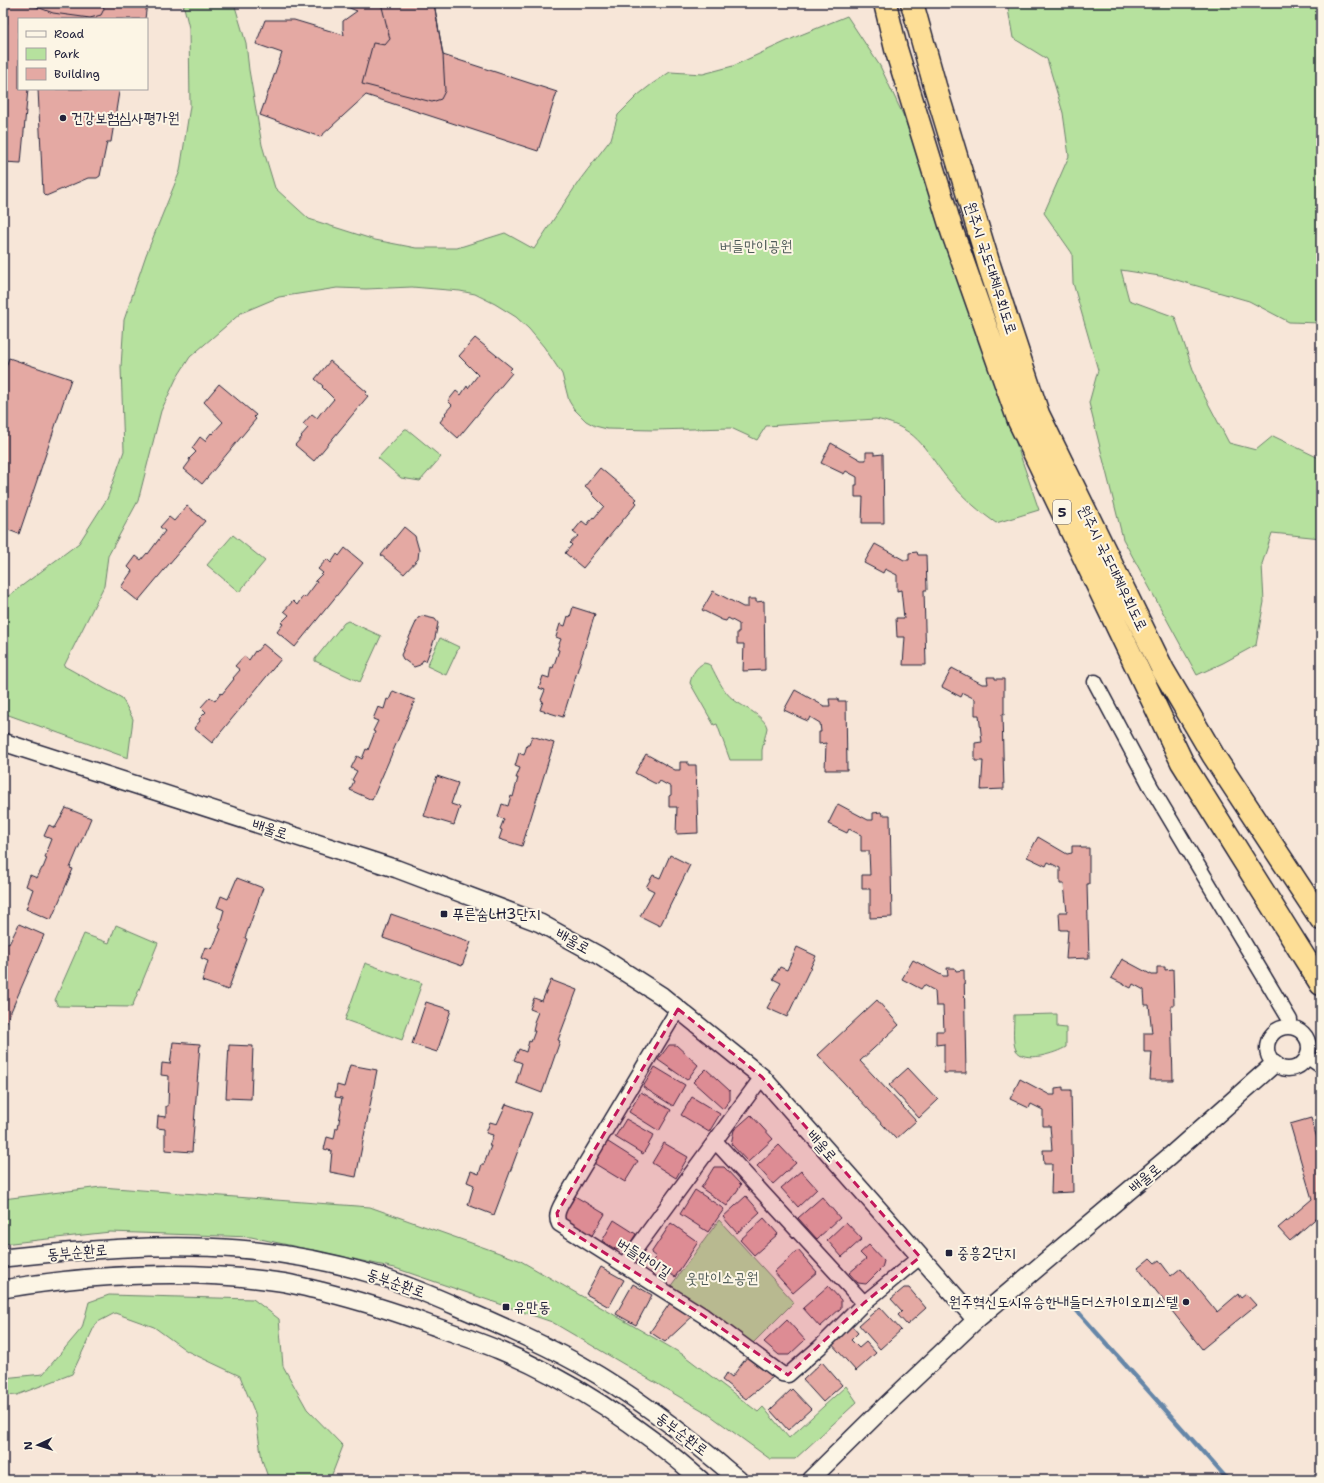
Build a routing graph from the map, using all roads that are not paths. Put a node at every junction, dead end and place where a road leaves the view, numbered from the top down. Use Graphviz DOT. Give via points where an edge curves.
graph roads {
  1 [pos="870,3"];
  2 [pos="885,3"];
  3 [pos="912,3"];
  4 [pos="926,3"];
  5 [pos="896,49"];
  6 [pos="935,86"];
  7 [pos="1095,682"];
  8 [pos="3,742"];
  9 [pos="1321,919"];
  10 [pos="1321,984"];
  11 [pos="678,1009"];
  12 [pos="1289,1027"];
  13 [pos="1308,1057"];
  14 [pos="1274,1064"];
  15 [pos="1321,1066"];
  16 [pos="762,1077"];
  17 [pos="715,1141"];
  18 [pos="920,1257"];
  19 [pos="3,1258"];
  20 [pos="624,1265"];
  21 [pos="3,1289"];
  22 [pos="864,1303"];
  23 [pos="976,1320"];
  24 [pos="700,1480"];
  25 [pos="739,1480"];
  26 [pos="810,1480"];
  1 -- 5 [label="highway"];
  2 -- 5 [label="highway, 5"];
  3 -- 6 [label="highway, 원주시 국도대체우회도로 / 5"];
  4 -- 6 [label="highway"];
  5 -- 10 [label="highway, 5" via="952,231 1019,421 1182,762"];
  6 -- 9 [label="highway, 원주시 국도대체우회도로 / 5" via="989,265 1038,414 1163,670 1213,755"];
  7 -- 12 [label="street" via="1152,787 1290,1020"];
  8 -- 11 [label="street, 배울로" via="397,869 540,923 598,955"];
  11 -- 16 [label="street, 배울로"];
  11 -- 20 [label="street, 버들만이길" via="557,1213 559,1224"];
  12 -- 13 [label="street" via="1302,1031 1306,1037 1310,1050"];
  12 -- 14 [label="street" via="1276,1030 1268,1041 1268,1055"];
  13 -- 14 [label="street" via="1298,1068 1290,1070"];
  13 -- 15 [label="street"];
  14 -- 23 [label="street, 배울로" via="1170,1156"];
  16 -- 17 [label="street"];
  16 -- 18 [label="street, 배울로"];
  17 -- 20 [label="street"];
  17 -- 22 [label="street"];
  18 -- 22 [label="street, 버들만이길"];
  18 -- 23 [label="street, 배울로"];
  19 -- 25 [label="street, 동부순환로" via="132,1247 211,1248 284,1255 373,1274 415,1288 510,1329 581,1365 664,1419"];
  20 -- 22 [label="street, 버들만이길" via="704,1316 782,1374 788,1375"];
  21 -- 24 [label="street, 동부순환로" via="143,1274 206,1275 282,1282 371,1304 500,1350 568,1384 654,1441"];
  23 -- 26 [label="street, 배울로"];
}
